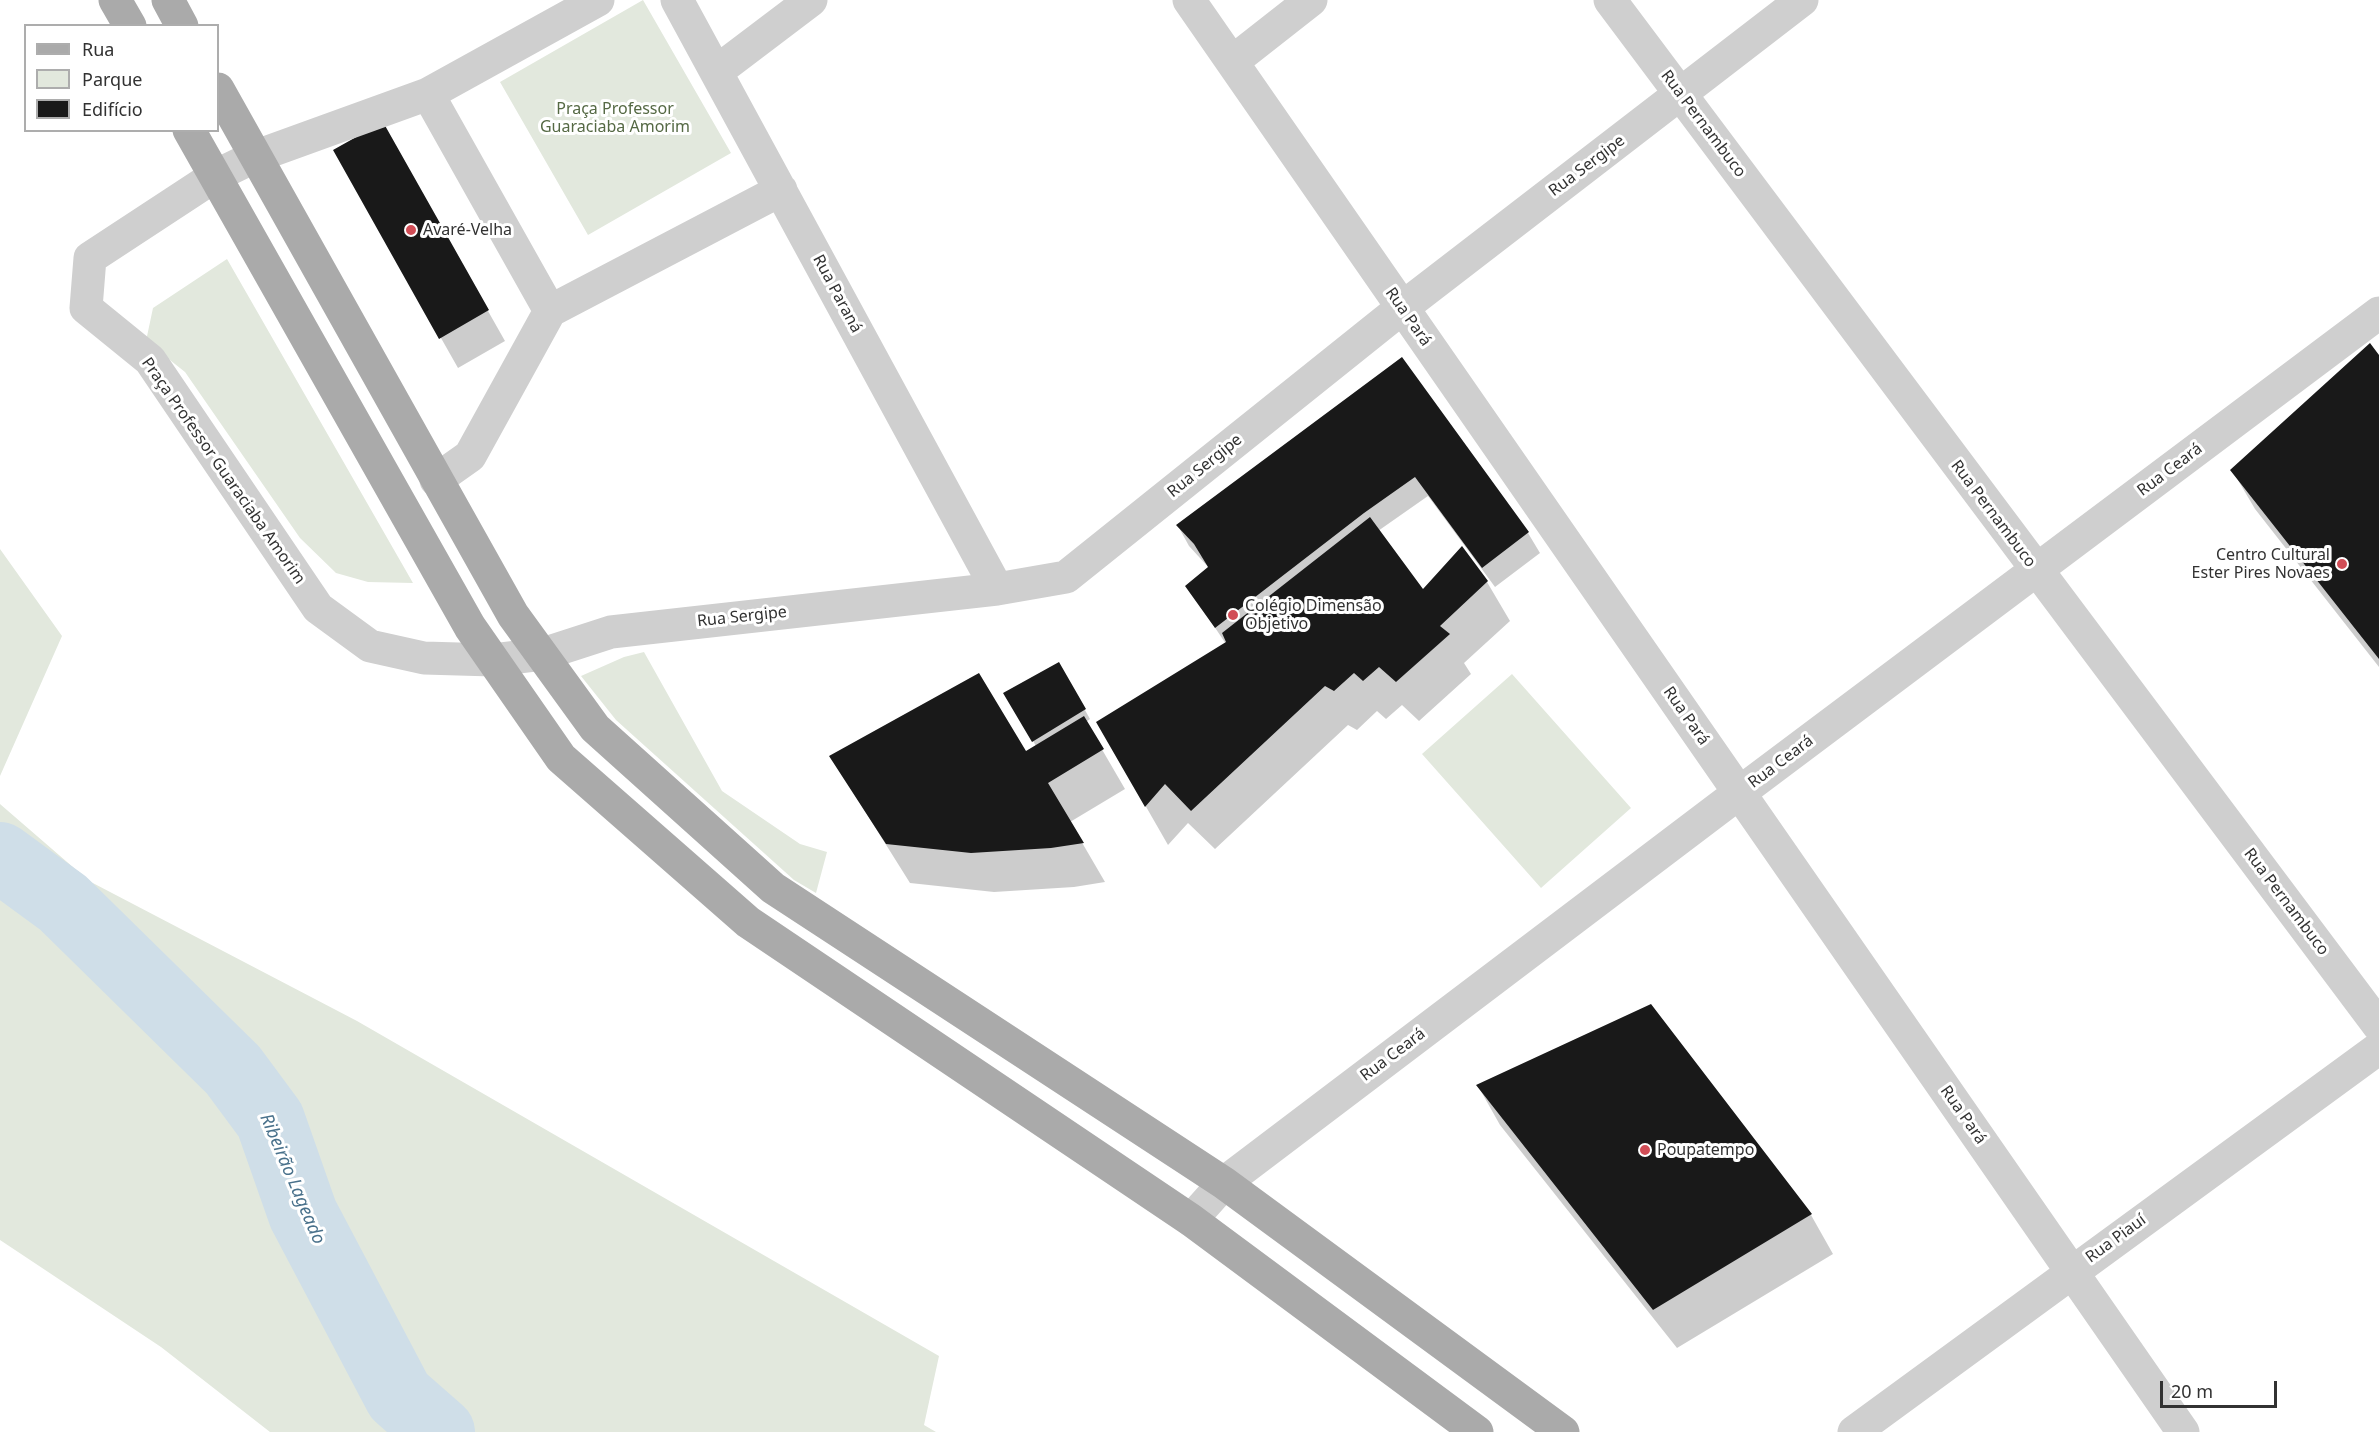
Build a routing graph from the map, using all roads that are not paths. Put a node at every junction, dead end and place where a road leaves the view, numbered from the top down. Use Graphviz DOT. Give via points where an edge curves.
graph roads {
  1 [pos="115,0"];
  2 [pos="168,0"];
  3 [pos="598,0"];
  4 [pos="676,0"];
  5 [pos="811,0"];
  6 [pos="1189,0"];
  7 [pos="1311,0"];
  8 [pos="1610,0"];
  9 [pos="1802,0"];
  10 [pos="129,24"];
  11 [pos="181,24"];
  12 [pos="1232,62"];
  13 [pos="716,72"];
  14 [pos="219,91"];
  15 [pos="428,94"];
  16 [pos="1681,95"];
  17 [pos="190,132"];
  18 [pos="254,156"];
  19 [pos="216,176"];
  20 [pos="781,190"];
  21 [pos="1402,308"];
  22 [pos="550,311"];
  23 [pos="2379,313"];
  24 [pos="415,442"];
  25 [pos="377,463"];
  26 [pos="436,480"];
  27 [pos="2036,570"];
  28 [pos="997,589"];
  29 [pos="543,654"];
  30 [pos="493,660"];
  31 [pos="1739,793"];
  32 [pos="864,948"];
  33 [pos="841,985"];
  34 [pos="2379,1026"];
  35 [pos="2379,1048"];
  36 [pos="1224,1183"];
  37 [pos="1191,1220"];
  38 [pos="2071,1271"];
  39 [pos="1442,1343"];
  40 [pos="1410,1382"];
  41 [pos="1477,1432"];
  42 [pos="1563,1432"];
  43 [pos="1854,1432"];
  44 [pos="2183,1432"];
  1 -- 10 [label="main road"];
  2 -- 11 [label="main road"];
  3 -- 15 [label="street, Praça Professor Guaraciaba Amorim"];
  4 -- 13 [label="street, Rua Paraná"];
  5 -- 13 [label="street"];
  6 -- 12 [label="street, Rua Pará"];
  7 -- 12 [label="street"];
  8 -- 16 [label="street, Rua Pernambuco"];
  9 -- 16 [label="street, Rua Sergipe"];
  12 -- 21 [label="street, Rua Pará"];
  13 -- 20 [label="street, Rua Paraná"];
  14 -- 18 [label="main road"];
  15 -- 18 [label="street, Praça Professor Guaraciaba Amorim"];
  15 -- 22 [label="street"];
  16 -- 21 [label="street, Rua Sergipe"];
  16 -- 27 [label="street, Rua Pernambuco"];
  17 -- 19 [label="main road"];
  18 -- 19 [label="street, Praça Professor Guaraciaba Amorim"];
  18 -- 24 [label="main road"];
  19 -- 25 [label="main road"];
  19 -- 30 [label="street, Praça Professor Guaraciaba Amorim" via="90,258 86,308 150,360 318,608 370,646 424,658"];
  20 -- 22 [label="street"];
  20 -- 28 [label="street, Rua Paraná"];
  21 -- 28 [label="street, Rua Sergipe" via="1066,576"];
  21 -- 31 [label="street, Rua Pará"];
  22 -- 26 [label="street" via="470,456"];
  23 -- 27 [label="street, Rua Ceará"];
  24 -- 25 [label="main road"];
  24 -- 26 [label="main road"];
  25 -- 30 [label="main road" via="470,627"];
  26 -- 29 [label="main road" via="513,615"];
  27 -- 31 [label="street, Rua Ceará"];
  27 -- 34 [label="street, Rua Pernambuco"];
  28 -- 29 [label="street, Rua Sergipe" via="611,632"];
  29 -- 30 [label="street, Rua Sergipe"];
  29 -- 32 [label="main road" via="595,728 773,888"];
  30 -- 33 [label="main road" via="561,758 748,922"];
  31 -- 36 [label="street, Rua Ceará"];
  31 -- 38 [label="street, Rua Pará"];
  32 -- 33 [label="main road"];
  32 -- 36 [label="main road"];
  33 -- 37 [label="main road"];
  35 -- 38 [label="street, Rua Piauí"];
  36 -- 37 [label="street, Rua Ceará"];
  36 -- 39 [label="main road"];
  37 -- 40 [label="main road"];
  38 -- 43 [label="street, Rua Piauí"];
  38 -- 44 [label="street, Rua Pará"];
  39 -- 40 [label="main road"];
  39 -- 42 [label="main road"];
  40 -- 41 [label="main road"];
}
